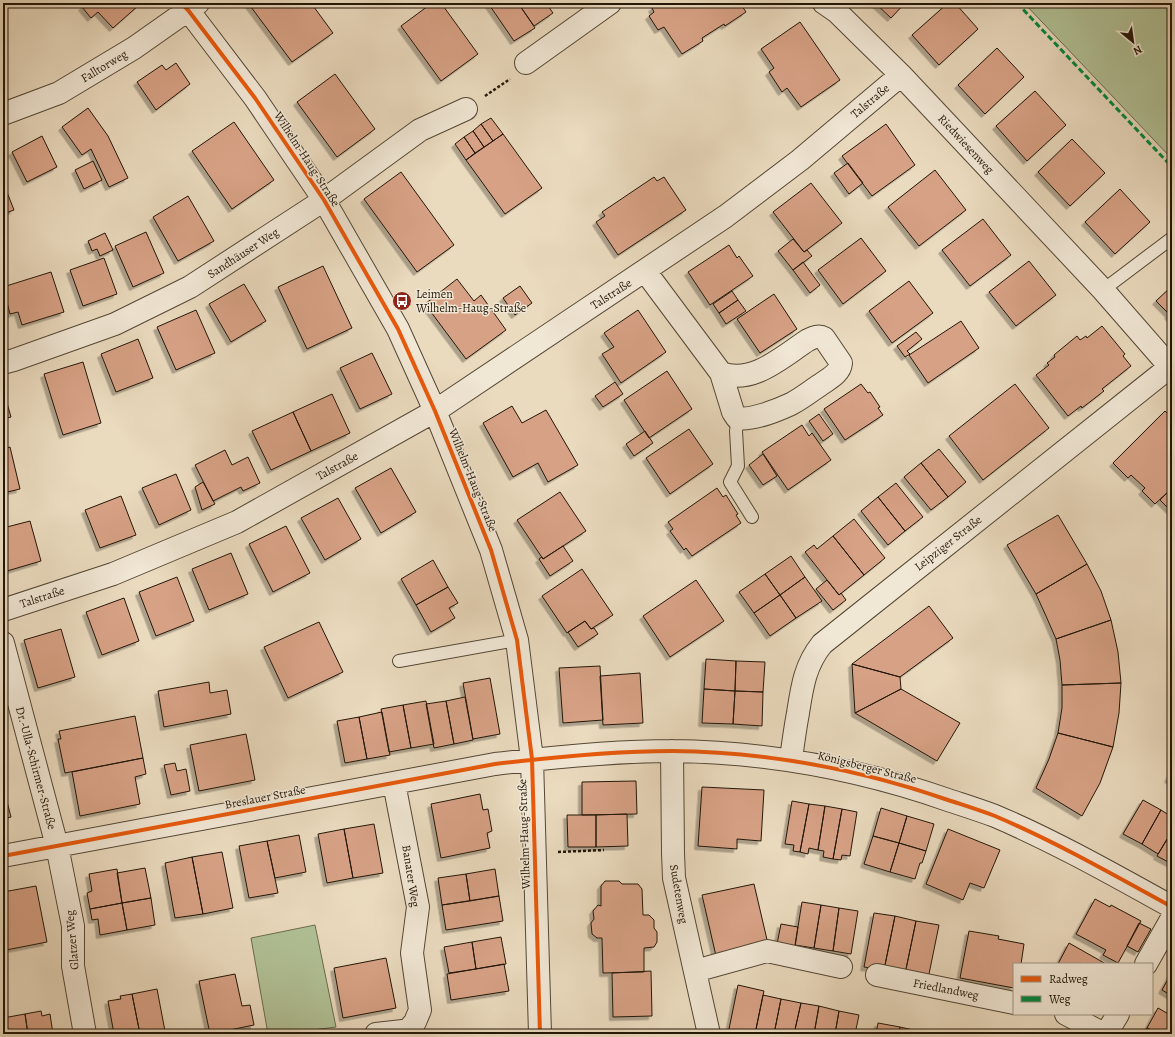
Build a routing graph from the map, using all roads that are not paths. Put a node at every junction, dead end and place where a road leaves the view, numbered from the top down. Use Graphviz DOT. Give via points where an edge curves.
graph roads {
  1 [pos="610,3"];
  2 [pos="824,3"];
  3 [pos="189,5"];
  4 [pos="526,63"];
  5 [pos="902,75"];
  6 [pos="466,109"];
  7 [pos="3,114"];
  8 [pos="324,200"];
  9 [pos="1172,238"];
  10 [pos="645,271"];
  11 [pos="1103,290"];
  12 [pos="3,363"];
  13 [pos="1171,368"];
  14 [pos="721,373"];
  15 [pos="435,411"];
  16 [pos="738,418"];
  17 [pos="752,517"];
  18 [pos="3,610"];
  19 [pos="516,640"];
  20 [pos="3,643"];
  21 [pos="399,661"];
  22 [pos="672,751"];
  23 [pos="532,759"];
  24 [pos="791,759"];
  25 [pos="394,783"];
  26 [pos="57,846"];
  27 [pos="3,856"];
  28 [pos="1172,907"];
  29 [pos="1172,918"];
  30 [pos="1147,963"];
  31 [pos="840,967"];
  32 [pos="695,971"];
  33 [pos="877,975"];
  34 [pos="1013,1002"];
  35 [pos="1068,1015"];
  36 [pos="1117,1015"];
  37 [pos="85,1034"];
  38 [pos="376,1034"];
  39 [pos="540,1034"];
  40 [pos="709,1034"];
  41 [pos="1105,1034"];
  1 -- 4 [label="street"];
  2 -- 5 [label="street, Riedwiesenweg" via="837,12"];
  3 -- 7 [label="street, Falltorweg" via="134,48 59,93"];
  3 -- 8 [label="street, Wilhelm-Haug-Straße"];
  5 -- 10 [label="street, Talstraße" via="757,194"];
  5 -- 11 [label="street, Riedwiesenweg"];
  6 -- 8 [label="street, Sandhäuser Weg" via="420,130"];
  8 -- 12 [label="street, Sandhäuser Weg" via="190,287 115,324"];
  8 -- 15 [label="street, Wilhelm-Haug-Straße" via="398,329"];
  9 -- 11 [label="lane"];
  10 -- 14 [label="street"];
  10 -- 15 [label="street, Talstraße"];
  11 -- 13 [label="street"];
  13 -- 24 [label="street, Leipziger Straße" via="822,644 805,672"];
  14 -- 16 [label="street" via="733,412"];
  14 -- 16 [label="street" via="740,377 760,371 808,340 821,336 840,363 840,369 833,376 790,404 745,419"];
  15 -- 18 [label="street, Talstraße" via="237,522 113,574"];
  15 -- 19 [label="street, Wilhelm-Haug-Straße" via="491,550"];
  16 -- 17 [label="lane" via="738,466 730,482"];
  19 -- 21 [label="lane"];
  19 -- 23 [label="street, Wilhelm-Haug-Straße"];
  20 -- 26 [label="street, Dr.-Ulla-Schirmer-Straße"];
  22 -- 23 [label="street, Königsberger Straße"];
  22 -- 24 [label="street, Königsberger Straße"];
  22 -- 32 [label="street, Sudetenweg" via="674,872"];
  23 -- 25 [label="street, Breslauer Straße"];
  23 -- 39 [label="street, Wilhelm-Haug-Straße"];
  24 -- 28 [label="street, Königsberger Straße" via="924,791 993,816 1089,861"];
  25 -- 26 [label="street, Breslauer Straße"];
  25 -- 38 [label="street, Banater Weg" via="418,907 412,953 420,1010 410,1028"];
  26 -- 27 [label="street, Breslauer Straße"];
  26 -- 37 [label="street, Glatzer Weg" via="73,926 73,966"];
  29 -- 30 [label="street"];
  31 -- 32 [label="street" via="767,952"];
  32 -- 40 [label="street, Sudetenweg"];
  33 -- 34 [label="street, Friedlandweg"];
  35 -- 41 [label="street"];
  36 -- 41 [label="street"];
}
